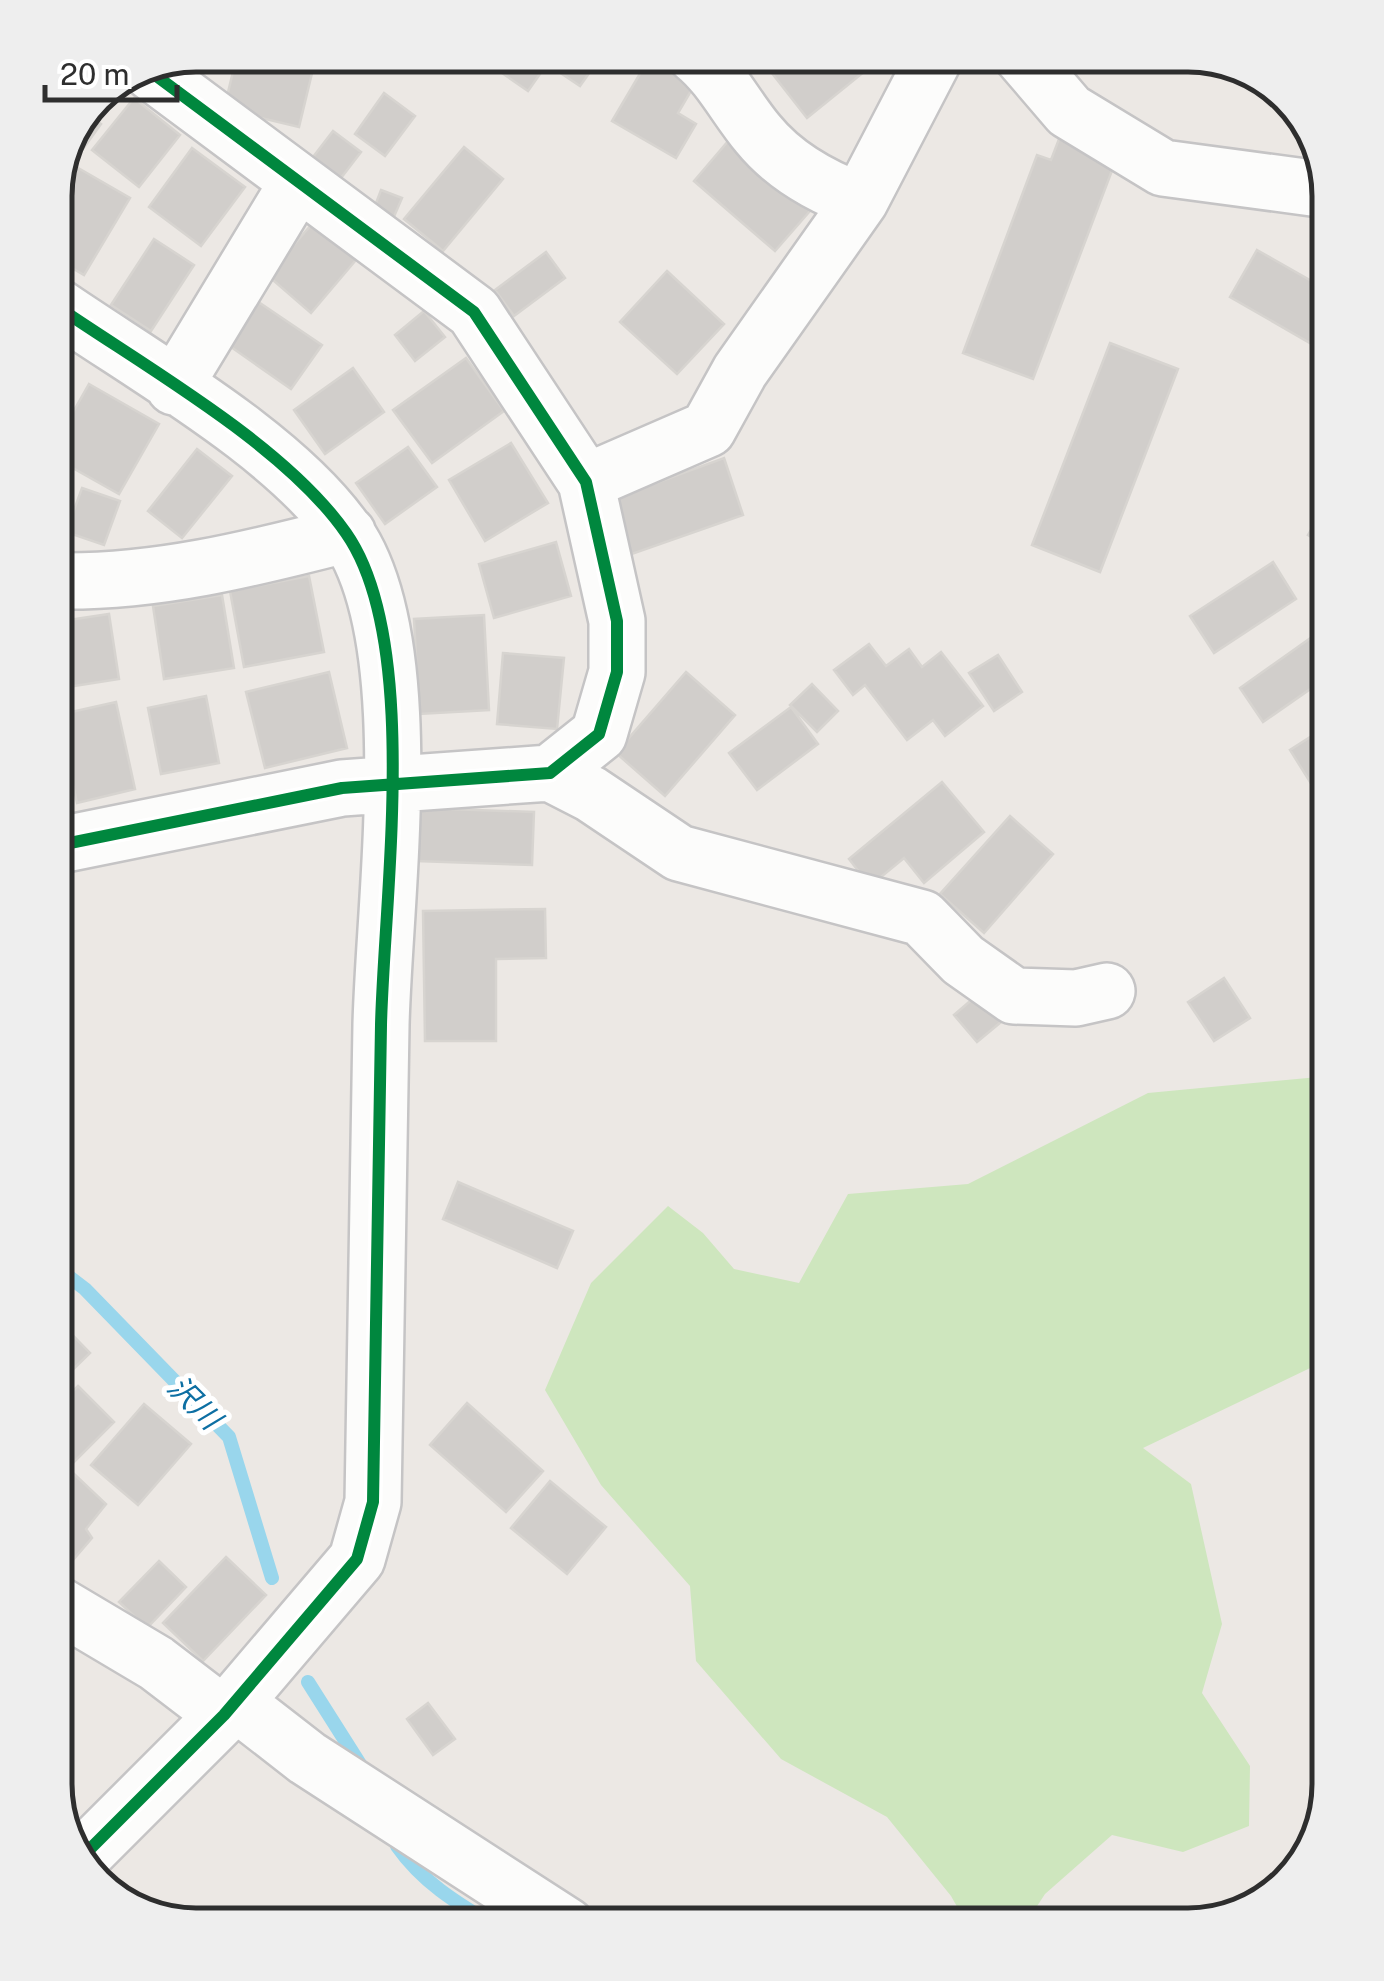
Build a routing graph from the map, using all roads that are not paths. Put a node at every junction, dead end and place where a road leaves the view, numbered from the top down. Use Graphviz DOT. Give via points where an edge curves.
graph roads {
  1 [pos="713,73"];
  2 [pos="927,73"];
  3 [pos="1037,73"];
  4 [pos="160,79"];
  5 [pos="298,182"];
  6 [pos="1311,188"];
  7 [pos="860,201"];
  8 [pos="73,318"];
  9 [pos="174,387"];
  10 [pos="586,482"];
  11 [pos="348,534"];
  12 [pos="73,582"];
  13 [pos="550,772"];
  14 [pos="392,782"];
  15 [pos="73,843"];
  16 [pos="1107,991"];
  17 [pos="72,1613"];
  18 [pos="230,1708"];
  19 [pos="90,1849"];
  20 [pos="539,1908"];
  1 -- 7 [label="street" via="760,138 818,185"];
  2 -- 7 [label="street"];
  3 -- 6 [label="street" via="1069,110 1163,168"];
  4 -- 5 [label="street"];
  5 -- 9 [label="street"];
  5 -- 10 [label="street" via="474,312"];
  7 -- 10 [label="street" via="740,371 708,428"];
  8 -- 9 [label="street"];
  9 -- 11 [label="street" via="290,468"];
  10 -- 13 [label="street" via="617,621 617,672 599,734"];
  11 -- 12 [label="street" via="227,565"];
  11 -- 14 [label="street" via="373,592 387,664"];
  13 -- 14 [label="street"];
  13 -- 16 [label="street" via="679,853 922,918 963,960 1014,996 1076,998"];
  14 -- 15 [label="street"];
  14 -- 18 [label="street" via="373,1502 357,1559"];
  17 -- 18 [label="street"];
  18 -- 19 [label="street"];
  18 -- 20 [label="street"];
}
